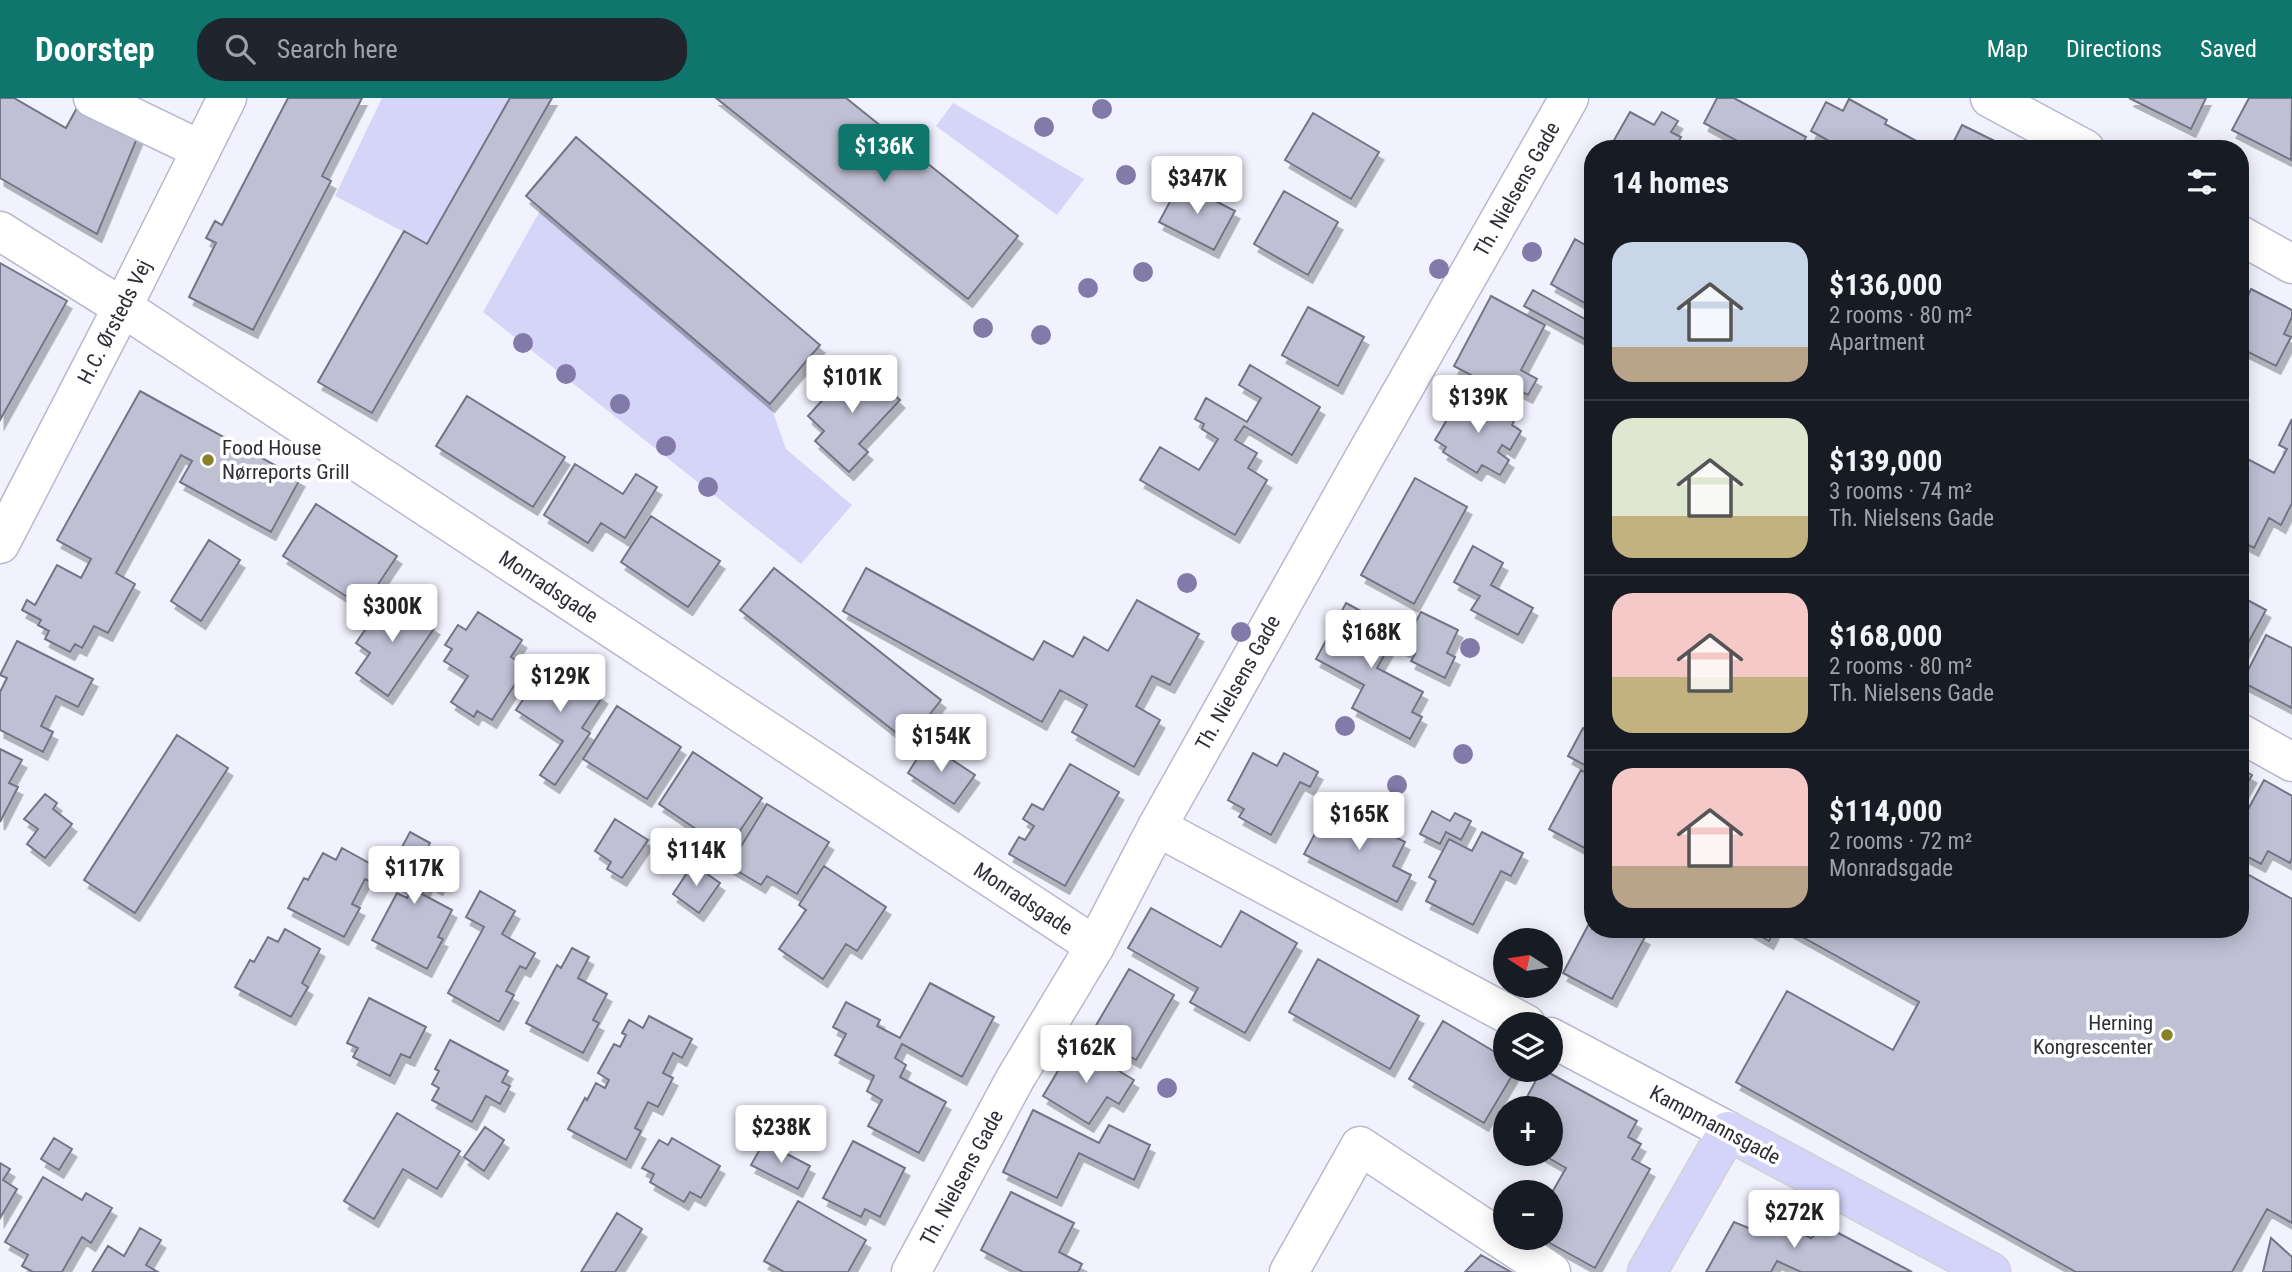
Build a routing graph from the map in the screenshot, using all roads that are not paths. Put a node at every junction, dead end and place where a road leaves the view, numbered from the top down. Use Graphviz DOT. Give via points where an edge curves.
graph roads {
  1 [pos="93,98"];
  2 [pos="228,98"];
  3 [pos="1569,98"];
  4 [pos="1990,98"];
  5 [pos="2061,140"];
  6 [pos="201,150"];
  7 [pos="0,231"];
  8 [pos="2249,240"];
  9 [pos="2292,264"];
  10 [pos="122,308"];
  11 [pos="0,544"];
  12 [pos="2249,738"];
  13 [pos="2292,762"];
  14 [pos="1157,827"];
  15 [pos="1095,946"];
  16 [pos="1504,1012"];
  17 [pos="1563,1044"];
  18 [pos="1728,1131"];
  19 [pos="911,1272"];
  20 [pos="1289,1272"];
  21 [pos="1551,1272"];
  22 [pos="1647,1272"];
  23 [pos="1991,1272"];
  1 -- 6 [label="street"];
  2 -- 6 [label="street, H.C. Ørsteds Vej"];
  3 -- 14 [label="street, Th. Nielsens Gade"];
  4 -- 5 [label="street"];
  6 -- 10 [label="street, H.C. Ørsteds Vej"];
  7 -- 10 [label="street, Monradsgade"];
  8 -- 9 [label="street"];
  10 -- 11 [label="street, H.C. Ørsteds Vej"];
  10 -- 15 [label="street, Monradsgade"];
  12 -- 13 [label="street"];
  14 -- 15 [label="street, Th. Nielsens Gade"];
  14 -- 16 [label="street"];
  15 -- 19 [label="street, Th. Nielsens Gade" via="1015,1079"];
  17 -- 18 [label="street, Kampmannsgade"];
  18 -- 22 [label="main road"];
  18 -- 23 [label="main road, Kampmannsgade"];
  20 -- 21 [label="street" via="1360,1146"];
}
